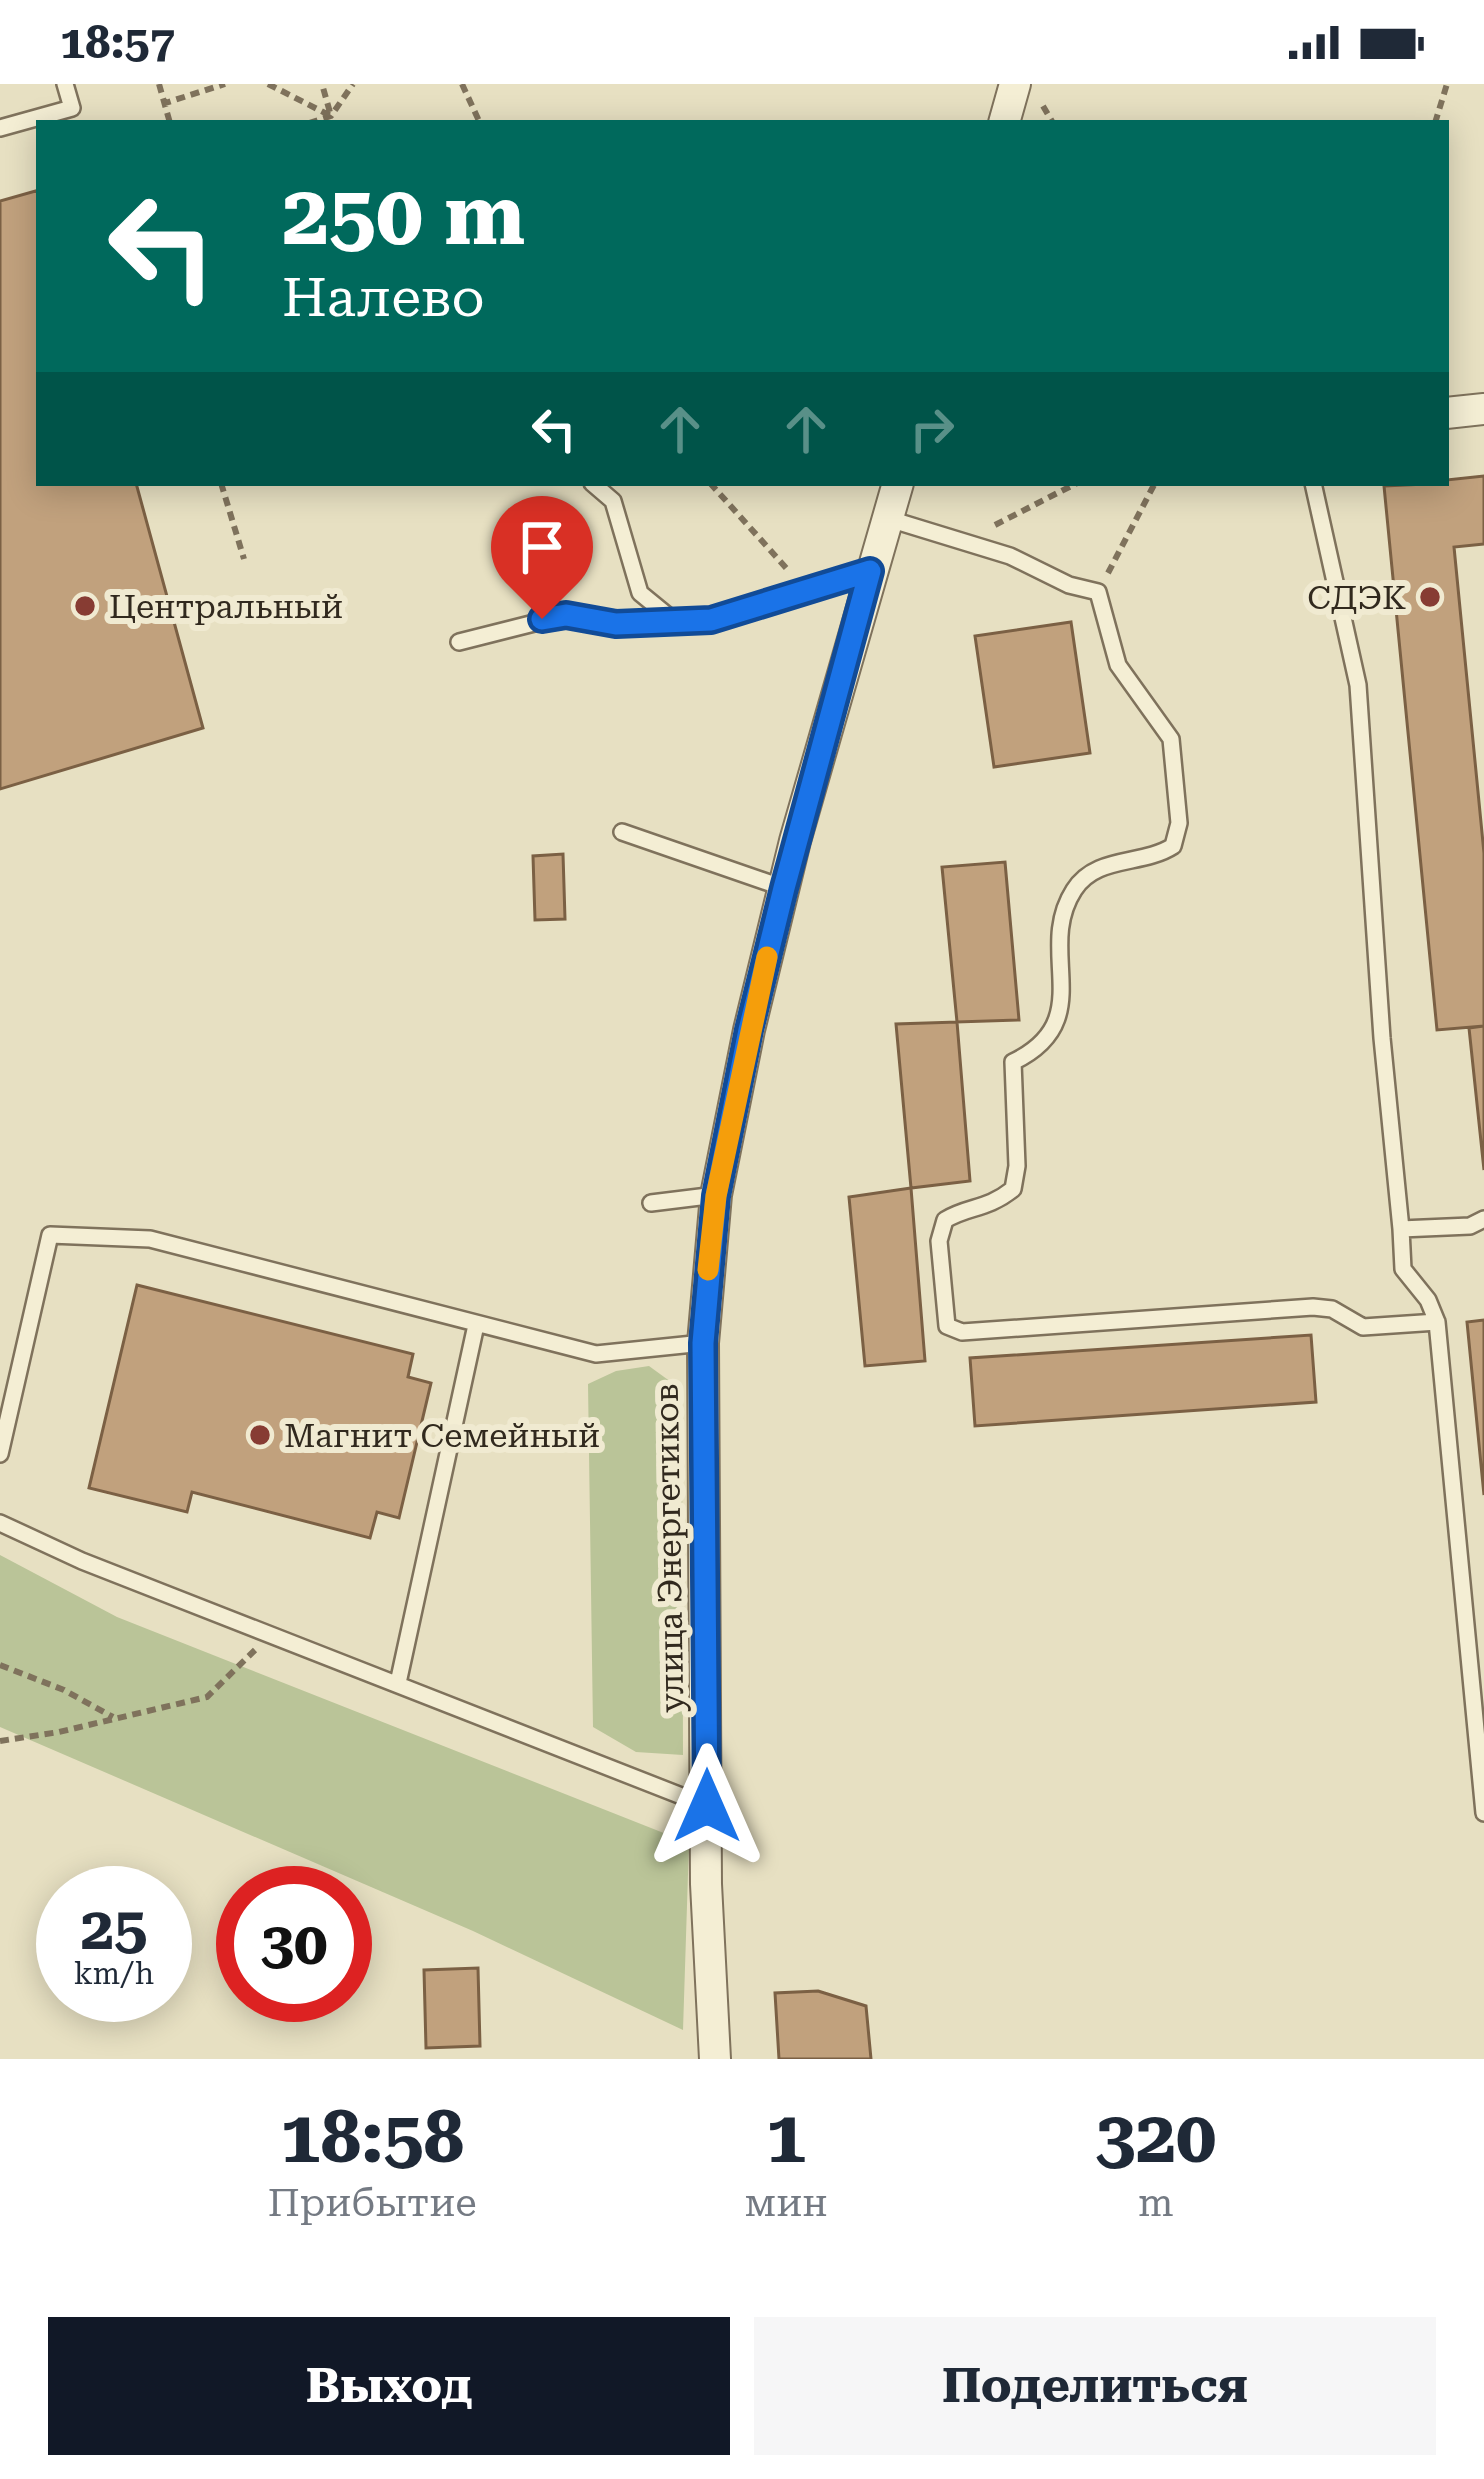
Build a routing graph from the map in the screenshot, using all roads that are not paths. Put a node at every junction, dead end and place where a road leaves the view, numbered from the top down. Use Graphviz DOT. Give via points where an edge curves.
graph roads {
  1 [pos="65,84"];
  2 [pos="1016,84"];
  3 [pos="1005,120"];
  4 [pos="0,128"];
  5 [pos="1484,410"];
  6 [pos="1449,413"];
  7 [pos="596,486"];
  8 [pos="897,486"];
  9 [pos="1314,486"];
  10 [pos="886,518"];
  11 [pos="870,571"];
  12 [pos="673,620"];
  13 [pos="459,642"];
  14 [pos="622,832"];
  15 [pos="784,888"];
  16 [pos="716,1196"];
  17 [pos="651,1203"];
  18 [pos="1484,1219"];
  19 [pos="1401,1229"];
  20 [pos="1437,1322"];
  21 [pos="476,1325"];
  22 [pos="703,1343"];
  23 [pos="0,1454"];
  24 [pos="0,1523"];
  25 [pos="398,1683"];
  26 [pos="707,1806"];
  27 [pos="1484,1813"];
  28 [pos="715,2059"];
  1 -- 4 [label="lane" via="71,108"];
  2 -- 3 [label="street"];
  5 -- 6 [label="street"];
  7 -- 12 [label="lane" via="613,501 640,593"];
  8 -- 10 [label="street, улица Энергетиков"];
  9 -- 19 [label="lane" via="1358,685"];
  10 -- 11 [label="street, улица Энергетиков"];
  10 -- 20 [label="lane" via="1098,592 1118,665 1171,740 1179,823 1173,846 1110,863 1074,889 1060,941 1057,1023 1012,1062 1013,1189 945,1220 939,1241 947,1326 962,1332 1313,1307 1363,1327"];
  11 -- 12 [label="lane" via="711,620"];
  11 -- 15 [label="street, улица Энергетиков"];
  12 -- 13 [label="lane" via="616,624 566,615"];
  14 -- 15 [label="lane"];
  15 -- 16 [label="street, улица Энергетиков"];
  16 -- 17 [label="lane"];
  16 -- 22 [label="street, улица Энергетиков"];
  18 -- 19 [label="lane"];
  19 -- 20 [label="lane" via="1402,1269"];
  20 -- 27 [label="lane"];
  21 -- 22 [label="lane" via="596,1354"];
  21 -- 23 [label="lane" via="150,1239 50,1235"];
  21 -- 25 [label="lane"];
  22 -- 26 [label="street, улица Энергетиков"];
  24 -- 25 [label="lane"];
  25 -- 26 [label="lane"];
  26 -- 28 [label="street, улица Энергетиков"];
}
